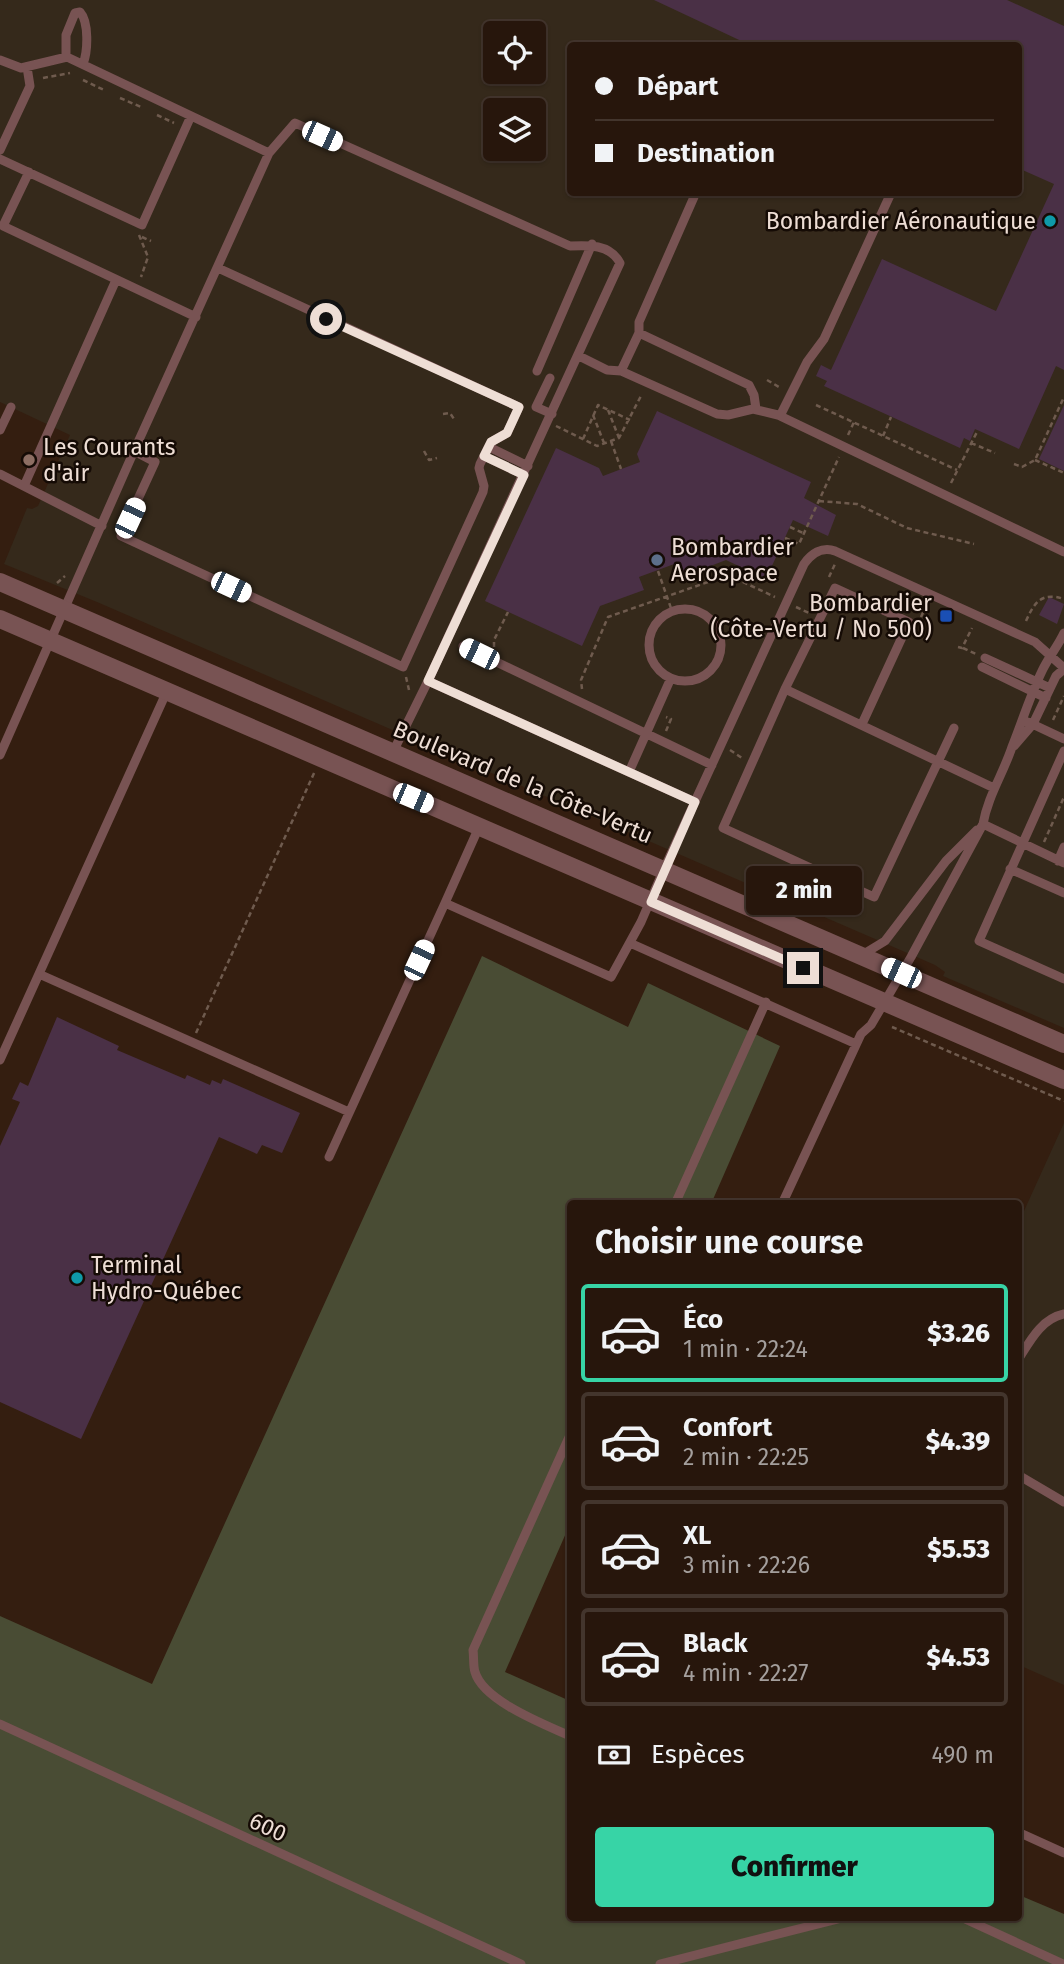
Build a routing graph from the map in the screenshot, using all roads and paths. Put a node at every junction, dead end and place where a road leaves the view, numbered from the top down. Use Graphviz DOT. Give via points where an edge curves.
graph roads {
  1 [pos="66,57"];
  2 [pos="0,60"];
  3 [pos="83,64"];
  4 [pos="27,67"];
  5 [pos="70,74"];
  6 [pos="43,78"];
  7 [pos="83,80"];
  8 [pos="106,91"];
  9 [pos="120,98"];
  10 [pos="141,107"];
  11 [pos="158,115"];
  12 [pos="191,116"];
  13 [pos="179,125"];
  14 [pos="0,150"];
  15 [pos="269,153"];
  16 [pos="0,159"];
  17 [pos="29,172"];
  18 [pos="890,196"];
  19 [pos="694,197"];
  20 [pos="139,236"];
  21 [pos="592,244"];
  22 [pos="218,268"];
  23 [pos="140,278"];
  24 [pos="116,280"];
  25 [pos="196,317"];
  26 [pos="639,333"];
  27 [pos="579,356"];
  28 [pos="537,371"];
  29 [pos="621,371"];
  30 [pos="550,378"];
  31 [pos="767,380"];
  32 [pos="779,387"];
  33 [pos="642,394"];
  34 [pos="1064,397"];
  35 [pos="816,405"];
  36 [pos="11,407"];
  37 [pos="756,409"];
  38 [pos="608,410"];
  39 [pos="443,414"];
  40 [pos="552,414"];
  41 [pos="593,415"];
  42 [pos="780,416"];
  43 [pos="891,417"];
  44 [pos="454,419"];
  45 [pos="629,420"];
  46 [pos="853,422"];
  47 [pos="559,428"];
  48 [pos="0,430"];
  49 [pos="978,430"];
  50 [pos="883,436"];
  51 [pos="619,438"];
  52 [pos="846,438"];
  53 [pos="583,439"];
  54 [pos="611,441"];
  55 [pos="604,443"];
  56 [pos="971,443"];
  57 [pos="134,451"];
  58 [pos="424,451"];
  59 [pos="486,451"];
  60 [pos="995,453"];
  61 [pos="839,457"];
  62 [pos="437,458"];
  63 [pos="1035,460"];
  64 [pos="1014,464"];
  65 [pos="621,469"];
  66 [pos="957,470"];
  67 [pos="526,471"];
  68 [pos="1064,473"];
  69 [pos="0,474"];
  70 [pos="24,486"];
  71 [pos="950,486"];
  72 [pos="819,501"];
  73 [pos="102,526"];
  74 [pos="790,527"];
  75 [pos="804,534"];
  76 [pos="785,538"];
  77 [pos="974,544"];
  78 [pos="1064,552"];
  79 [pos="835,564"];
  80 [pos="658,570"];
  81 [pos="69,571"];
  82 [pos="827,581"];
  83 [pos="0,582"];
  84 [pos="57,583"];
  85 [pos="667,596"];
  86 [pos="778,598"];
  87 [pos="1064,599"];
  88 [pos="66,610"];
  89 [pos="672,611"];
  90 [pos="508,612"];
  91 [pos="0,619"];
  92 [pos="1026,621"];
  93 [pos="972,628"];
  94 [pos="1064,633"];
  95 [pos="494,640"];
  96 [pos="51,641"];
  97 [pos="463,646"];
  98 [pos="958,647"];
  99 [pos="1052,657"];
  100 [pos="403,667"];
  101 [pos="1064,668"];
  102 [pos="671,678"];
  103 [pos="581,680"];
  104 [pos="428,681"];
  105 [pos="1037,682"];
  106 [pos="785,689"];
  107 [pos="167,691"];
  108 [pos="1033,692"];
  109 [pos="1048,693"];
  110 [pos="421,696"];
  111 [pos="1021,719"];
  112 [pos="862,724"];
  113 [pos="1033,724"];
  114 [pos="954,728"];
  115 [pos="646,733"];
  116 [pos="1064,739"];
  117 [pos="1012,748"];
  118 [pos="1064,751"];
  119 [pos="393,752"];
  120 [pos="0,755"];
  121 [pos="321,758"];
  122 [pos="939,760"];
  123 [pos="712,765"];
  124 [pos="629,772"];
  125 [pos="994,788"];
  126 [pos="1064,797"];
  127 [pos="695,802"];
  128 [pos="983,824"];
  129 [pos="479,827"];
  130 [pos="1021,843"];
  131 [pos="1043,844"];
  132 [pos="1064,847"];
  133 [pos="1061,862"];
  134 [pos="664,869"];
  135 [pos="1010,869"];
  136 [pos="1064,893"];
  137 [pos="651,902"];
  138 [pos="445,903"];
  139 [pos="630,943"];
  140 [pos="862,955"];
  141 [pos="901,973"];
  142 [pos="39,974"];
  143 [pos="1064,979"];
  144 [pos="766,1002"];
  145 [pos="882,1003"];
  146 [pos="892,1027"];
  147 [pos="192,1042"];
  148 [pos="856,1044"];
  149 [pos="1064,1044"];
  150 [pos="0,1060"];
  151 [pos="1064,1080"];
  152 [pos="1064,1101"];
  153 [pos="349,1112"];
  154 [pos="329,1157"];
  155 [pos="677,1200"];
  156 [pos="784,1200"];
  157 [pos="1064,1314"];
  158 [pos="1022,1354"];
  159 [pos="567,1442"];
  160 [pos="1022,1477"];
  161 [pos="1064,1502"];
  162 [pos="0,1724"];
  163 [pos="567,1735"];
  164 [pos="1022,1834"];
  165 [pos="1064,1853"];
  166 [pos="830,1921"];
  167 [pos="970,1921"];
  168 [pos="521,1964"];
  169 [pos="660,1964"];
  170 [pos="1063,1964"];
  1 -- 3 [label="lane"];
  1 -- 3 [label="lane" via="67,31 75,13 80,12 84,17"];
  1 -- 4 [label="lane"];
  2 -- 4 [label="lane"];
  3 -- 12 [label="lane"];
  4 -- 14 [label="lane" via="30,86"];
  5 -- 6 [label="path"];
  7 -- 8 [label="path"];
  9 -- 10 [label="path"];
  11 -- 13 [label="path"];
  12 -- 15 [label="lane"];
  12 -- 17 [label="lane" via="142,225"];
  15 -- 21 [label="lane" via="295,123 569,246"];
  15 -- 22 [label="lane"];
  16 -- 17 [label="lane"];
  17 -- 24 [label="lane" via="3,226"];
  18 -- 42 [label="lane" via="824,339"];
  19 -- 26 [label="lane" via="639,322"];
  20 -- 23 [label="path" via="148,257"];
  21 -- 27 [label="lane" via="619,259 620,267"];
  21 -- 28 [label="lane"];
  22 -- 25 [label="lane"];
  22 -- 59 [label="lane" via="519,407 507,433"];
  24 -- 25 [label="lane"];
  24 -- 70 [label="lane"];
  25 -- 57 [label="lane"];
  26 -- 29 [label="lane"];
  26 -- 37 [label="lane" via="749,385"];
  27 -- 29 [label="lane" via="607,370"];
  27 -- 40 [label="lane"];
  29 -- 37 [label="lane" via="716,414"];
  30 -- 40 [label="lane" via="536,407"];
  31 -- 32 [label="path"];
  33 -- 45 [label="path"];
  34 -- 63 [label="path"];
  35 -- 46 [label="path"];
  36 -- 48 [label="lane"];
  37 -- 42 [label="lane"];
  38 -- 41 [label="path" via="598,405"];
  38 -- 45 [label="path"];
  38 -- 51 [label="path"];
  39 -- 44 [label="path" via="450,413"];
  40 -- 67 [label="lane"];
  41 -- 53 [label="path"];
  41 -- 55 [label="path"];
  42 -- 78 [label="lane"];
  43 -- 50 [label="path"];
  45 -- 51 [label="path"];
  46 -- 50 [label="path"];
  46 -- 52 [label="path"];
  47 -- 53 [label="path"];
  49 -- 56 [label="path"];
  50 -- 66 [label="path"];
  51 -- 54 [label="path"];
  53 -- 55 [label="path" via="597,446"];
  54 -- 55 [label="path"];
  54 -- 65 [label="path"];
  56 -- 60 [label="path"];
  56 -- 66 [label="path"];
  57 -- 73 [label="lane"];
  57 -- 100 [label="lane" via="155,462 121,537"];
  58 -- 62 [label="path" via="429,460"];
  59 -- 67 [label="lane"];
  59 -- 100 [label="lane" via="479,468 483,492"];
  61 -- 72 [label="path"];
  63 -- 64 [label="path" via="1022,467"];
  63 -- 68 [label="path"];
  66 -- 71 [label="path"];
  67 -- 104 [label="lane"];
  69 -- 70 [label="lane"];
  70 -- 73 [label="lane"];
  72 -- 75 [label="path"];
  72 -- 77 [label="path" via="857,504 906,528"];
  73 -- 88 [label="lane"];
  74 -- 75 [label="path"];
  75 -- 76 [label="path" via="799,544"];
  79 -- 82 [label="path"];
  80 -- 85 [label="path"];
  81 -- 84 [label="path"];
  83 -- 88 [label="street, Boulevard de la Côte-Vertu"];
  85 -- 86 [label="path" via="728,575"];
  85 -- 89 [label="path"];
  85 -- 103 [label="path" via="608,617"];
  87 -- 92 [label="path" via="1045,596"];
  88 -- 96 [label="lane"];
  88 -- 119 [label="street, Boulevard de la Côte-Vertu"];
  89 -- 102 [label="lane" via="661,617 649,638 653,662"];
  89 -- 102 [label="lane" via="695,609 706,614 715,623 722,645 720,657 705,676 682,681"];
  90 -- 95 [label="path"];
  91 -- 96 [label="street"];
  93 -- 98 [label="path" via="962,648"];
  94 -- 99 [label="lane"];
  96 -- 107 [label="street"];
  96 -- 120 [label="lane"];
  97 -- 115 [label="lane"];
  99 -- 101 [label="lane"];
  99 -- 105 [label="lane"];
  99 -- 123 [label="lane" via="1035,642 825,549 804,565"];
  100 -- 110 [label="path" via="410,691"];
  101 -- 109 [label="lane"];
  102 -- 115 [label="lane"];
  104 -- 110 [label="lane"];
  104 -- 124 [label="lane"];
  105 -- 108 [label="lane"];
  105 -- 108 [label="lane" via="984,663"];
  105 -- 109 [label="lane"];
  106 -- 112 [label="lane"];
  106 -- 112 [label="lane" via="835,588 908,622"];
  106 -- 122 [label="lane" via="723,828 874,897"];
  107 -- 121 [label="street"];
  107 -- 142 [label="lane"];
  108 -- 109 [label="lane"];
  108 -- 111 [label="lane"];
  109 -- 113 [label="lane"];
  110 -- 119 [label="lane"];
  111 -- 113 [label="lane"];
  111 -- 117 [label="lane"];
  112 -- 122 [label="lane"];
  113 -- 116 [label="lane"];
  113 -- 117 [label="lane"];
  114 -- 122 [label="lane"];
  115 -- 123 [label="lane"];
  115 -- 124 [label="lane"];
  117 -- 125 [label="lane"];
  118 -- 130 [label="lane"];
  119 -- 134 [label="street, Boulevard de la Côte-Vertu"];
  121 -- 129 [label="street"];
  121 -- 147 [label="path"];
  122 -- 125 [label="lane"];
  123 -- 127 [label="lane"];
  124 -- 127 [label="lane"];
  125 -- 128 [label="lane"];
  126 -- 131 [label="path"];
  127 -- 134 [label="lane"];
  128 -- 130 [label="lane"];
  128 -- 140 [label="lane" via="946,861 885,941"];
  128 -- 141 [label="lane"];
  129 -- 137 [label="street"];
  129 -- 138 [label="lane"];
  130 -- 133 [label="lane"];
  130 -- 135 [label="lane"];
  132 -- 133 [label="lane"];
  134 -- 137 [label="lane"];
  134 -- 140 [label="street, Boulevard de la Côte-Vertu"];
  135 -- 136 [label="lane"];
  135 -- 143 [label="lane" via="979,941"];
  137 -- 139 [label="lane"];
  137 -- 145 [label="street"];
  138 -- 139 [label="lane" via="611,977"];
  138 -- 153 [label="lane"];
  139 -- 144 [label="lane"];
  140 -- 141 [label="street, Boulevard de la Côte-Vertu"];
  141 -- 145 [label="lane"];
  141 -- 149 [label="street, Boulevard de la Côte-Vertu"];
  142 -- 147 [label="lane"];
  142 -- 150 [label="lane"];
  144 -- 148 [label="lane"];
  144 -- 155 [label="lane"];
  145 -- 148 [label="lane"];
  145 -- 151 [label="street"];
  146 -- 152 [label="path"];
  147 -- 153 [label="lane"];
  148 -- 156 [label="lane"];
  153 -- 154 [label="lane"];
  157 -- 158 [label="lane" via="1042,1326"];
  159 -- 163 [label="lane" via="473,1650 479,1681 512,1711"];
  160 -- 161 [label="lane"];
  162 -- 168 [label="lane, 600"];
  164 -- 165 [label="lane"];
  166 -- 169 [label="lane"];
  167 -- 170 [label="lane"];
}
